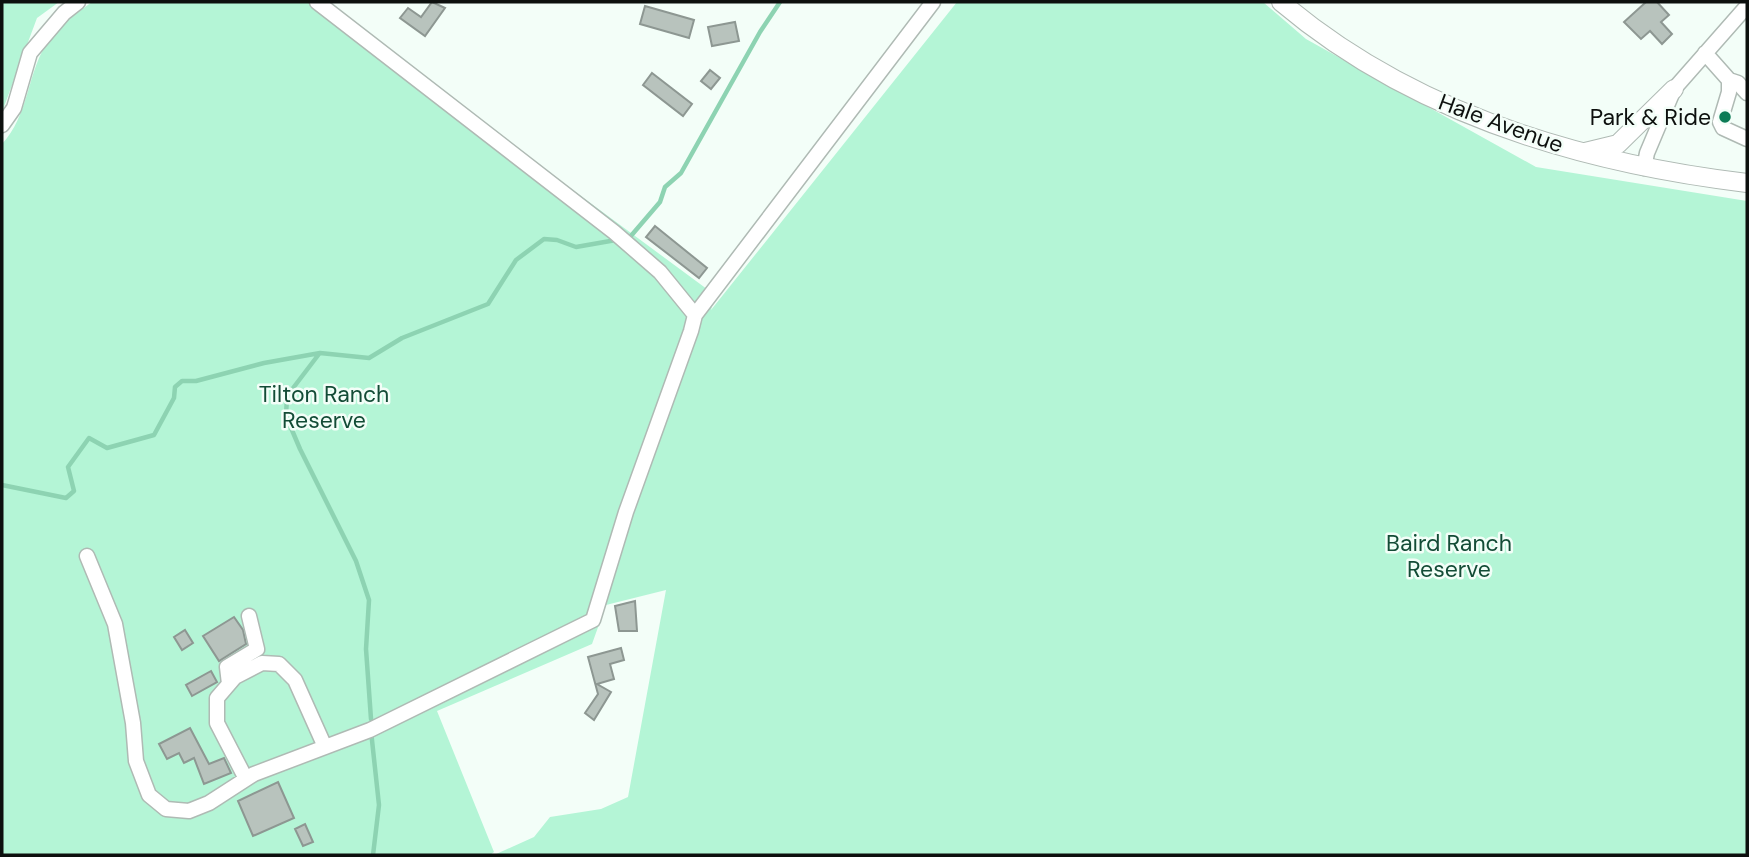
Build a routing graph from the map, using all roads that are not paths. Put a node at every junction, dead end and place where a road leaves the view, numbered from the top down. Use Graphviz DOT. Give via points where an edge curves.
graph roads {
  1 [pos="78,2"];
  2 [pos="317,2"];
  3 [pos="933,2"];
  4 [pos="1281,2"];
  5 [pos="1747,6"];
  6 [pos="1705,53"];
  7 [pos="1729,80"];
  8 [pos="1674,89"];
  9 [pos="1747,93"];
  10 [pos="2,125"];
  11 [pos="1747,139"];
  12 [pos="1584,152"];
  13 [pos="1644,168"];
  14 [pos="1747,183"];
  15 [pos="695,315"];
  16 [pos="87,556"];
  17 [pos="249,616"];
  18 [pos="229,684"];
  19 [pos="325,747"];
  20 [pos="246,779"];
  1 -- 10 [label="street" via="30,53 15,108"];
  2 -- 15 [label="street" via="614,232 660,272"];
  3 -- 15 [label="street"];
  4 -- 12 [label="main road, Hale Avenue" via="1390,79 1468,116"];
  5 -- 6 [label="street"];
  6 -- 7 [label="street"];
  6 -- 8 [label="street"];
  7 -- 9 [label="street"];
  7 -- 11 [label="street" via="1720,122"];
  8 -- 12 [label="main road" via="1618,144"];
  8 -- 13 [label="street"];
  12 -- 13 [label="main road, Hale Avenue"];
  13 -- 14 [label="main road, Hale Avenue"];
  15 -- 19 [label="street" via="593,620 370,730"];
  16 -- 20 [label="street" via="115,624 136,761 149,795 166,809 189,811"];
  17 -- 18 [label="street" via="257,649 227,667"];
  18 -- 19 [label="street" via="262,663 279,664 295,680"];
  18 -- 20 [label="street" via="218,698 218,723"];
  19 -- 20 [label="street"];
}
